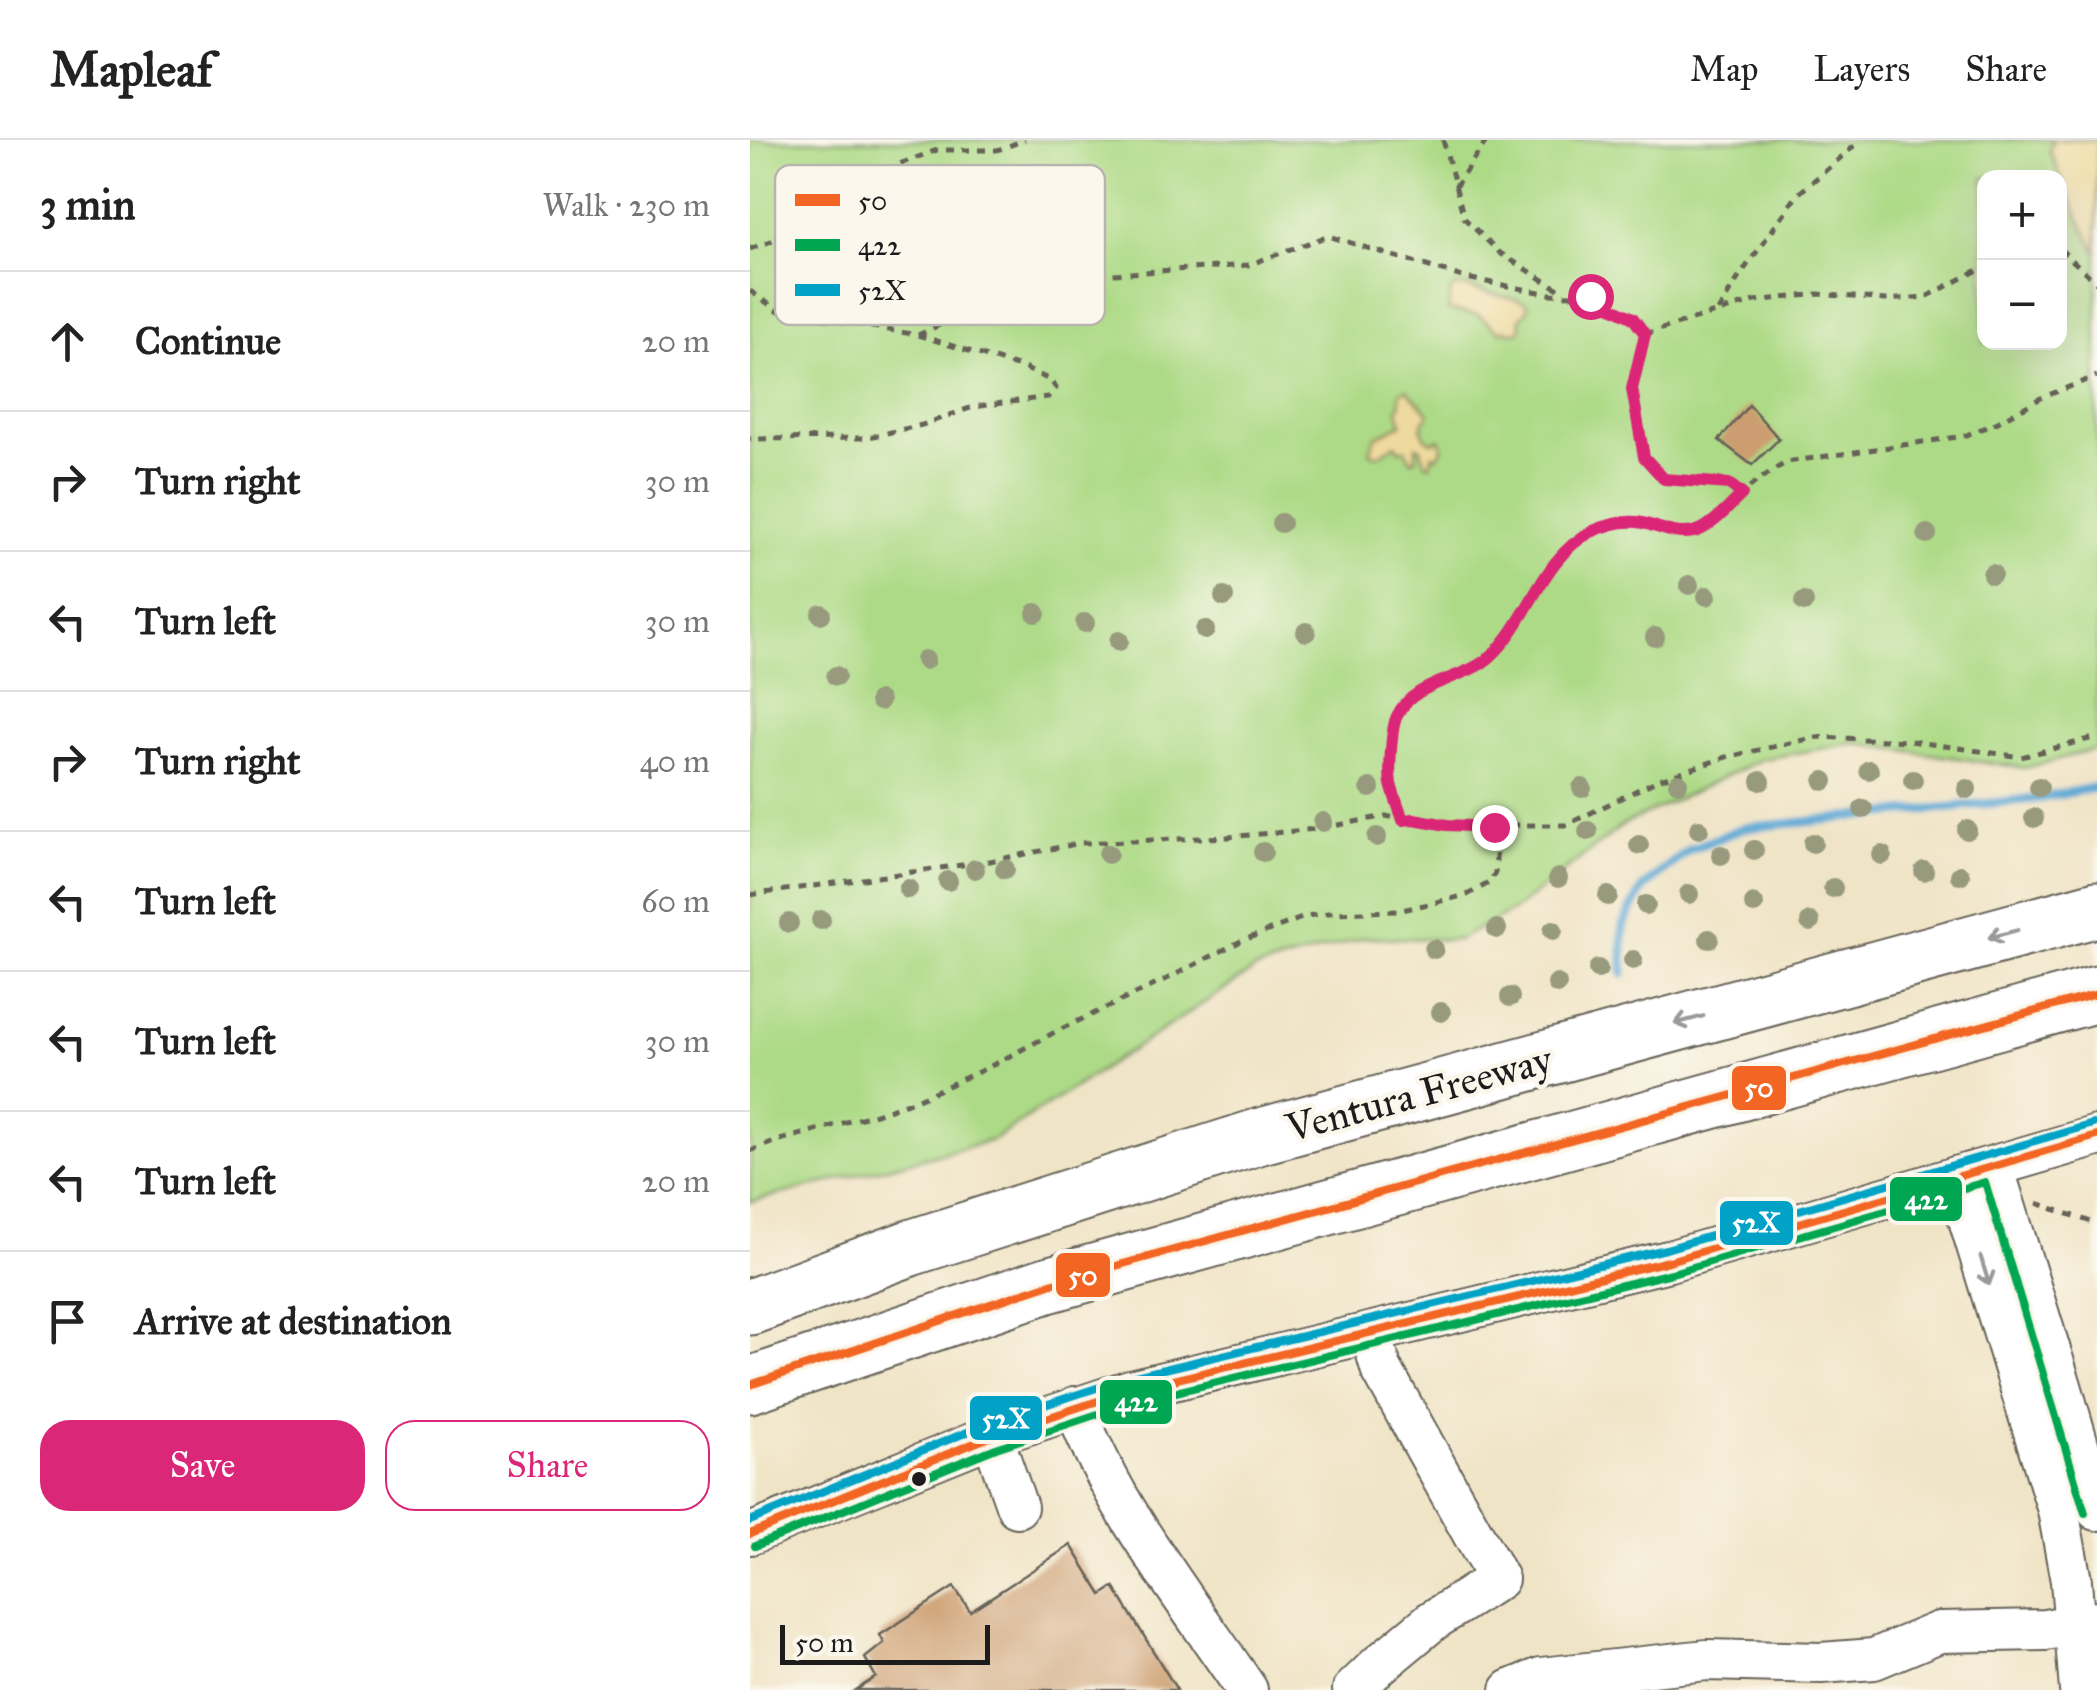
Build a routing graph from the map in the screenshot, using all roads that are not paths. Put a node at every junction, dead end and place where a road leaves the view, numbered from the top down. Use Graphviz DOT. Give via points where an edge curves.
graph roads {
  1 [pos="2097,909"];
  2 [pos="2097,994"];
  3 [pos="1260,1136"];
  4 [pos="2097,1136"];
  5 [pos="1975,1172"];
  6 [pos="750,1278"];
  7 [pos="1047,1286"];
  8 [pos="750,1308"];
  9 [pos="1371,1334"];
  10 [pos="750,1386"];
  11 [pos="1075,1407"];
  12 [pos="750,1426"];
  13 [pos="992,1436"];
  14 [pos="1017,1507"];
  15 [pos="2097,1510"];
  16 [pos="750,1534"];
  17 [pos="2086,1623"];
  18 [pos="1822,1677"];
  19 [pos="1247,1690"];
  20 [pos="1353,1690"];
  21 [pos="1512,1690"];
  22 [pos="2080,1690"];
  1 -- 3 [label="highway, Ventura Freeway, one-way"];
  2 -- 7 [label="highway"];
  3 -- 6 [label="highway" via="1105,1158"];
  3 -- 8 [label="highway, Ventura Freeway" via="910,1248"];
  4 -- 5 [label="street"];
  5 -- 9 [label="street" via="1670,1261"];
  5 -- 15 [label="street" via="2066,1404"];
  5 -- 17 [label="street, one-way"];
  7 -- 10 [label="highway"];
  7 -- 12 [label="highway"];
  9 -- 11 [label="street"];
  9 -- 20 [label="street" via="1381,1368 1498,1578 1432,1621"];
  11 -- 13 [label="street"];
  11 -- 19 [label="street" via="1130,1517"];
  13 -- 14 [label="street"];
  13 -- 16 [label="street"];
  17 -- 18 [label="street" via="1939,1632"];
  17 -- 22 [label="street"];
  18 -- 21 [label="street" via="1707,1660 1541,1678"];
}
